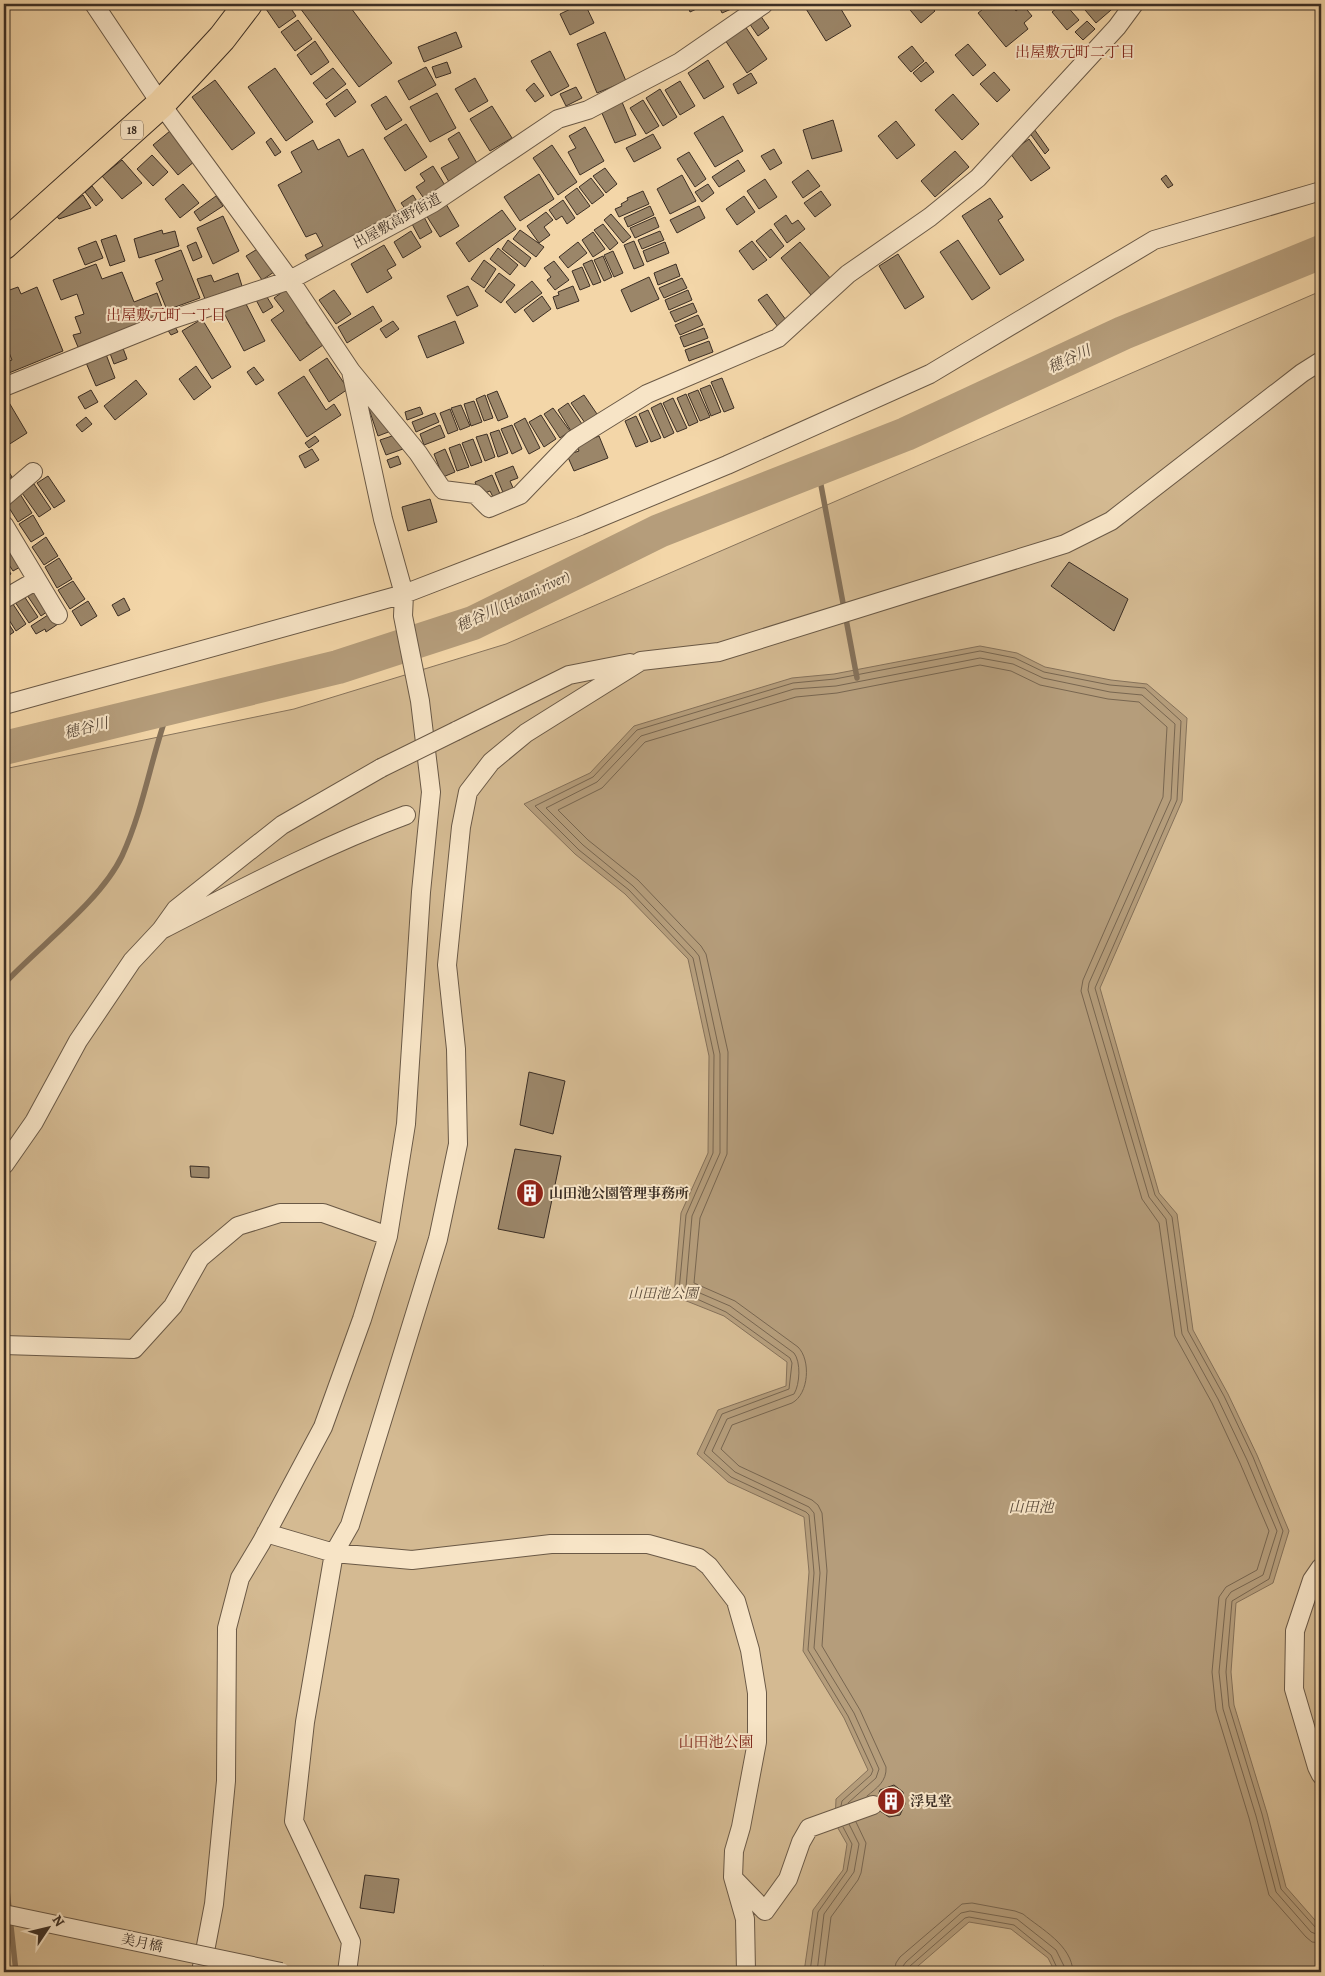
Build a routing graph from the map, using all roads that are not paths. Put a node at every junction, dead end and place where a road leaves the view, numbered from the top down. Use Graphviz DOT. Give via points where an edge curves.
graph roads {
  1 [pos="94,4"];
  2 [pos="248,4"];
  3 [pos="764,4"];
  4 [pos="1134,4"];
  5 [pos="161,104"];
  6 [pos="1321,191"];
  7 [pos="4,245"];
  8 [pos="290,280"];
  9 [pos="1321,361"];
  10 [pos="351,371"];
  11 [pos="4,387"];
  12 [pos="33,472"];
  13 [pos="4,497"];
  14 [pos="4,525"];
  15 [pos="37,580"];
  16 [pos="404,594"];
  17 [pos="4,599"];
  18 [pos="58,615"];
  19 [pos="641,661"];
  20 [pos="4,705"];
  21 [pos="406,815"];
  22 [pos="161,930"];
  23 [pos="4,1165"];
  24 [pos="388,1236"];
  25 [pos="4,1345"];
  26 [pos="266,1533"];
  27 [pos="334,1553"];
  28 [pos="1321,1567"];
  29 [pos="1321,1775"];
  30 [pos="873,1805"];
  31 [pos="733,1877"];
  32 [pos="4,1914"];
  33 [pos="201,1972"];
  34 [pos="281,1972"];
  35 [pos="346,1972"];
  36 [pos="746,1972"];
  1 -- 5 [label="street"];
  2 -- 5 [label="main road, 18" via="222,38"];
  3 -- 8 [label="street, 出屋敷高野街道" via="680,62 588,110 558,119 433,203"];
  4 -- 10 [label="street" via="1117,27 978,178 930,217 848,274 778,338 647,394 573,440 520,495 490,508 475,494 443,490 418,453"];
  5 -- 7 [label="main road, 18"];
  5 -- 8 [label="street"];
  6 -- 16 [label="street" via="1154,240 930,374 727,465"];
  8 -- 10 [label="street"];
  8 -- 11 [label="street, 出屋敷高野街道" via="173,318"];
  9 -- 19 [label="street" via="1111,521 1065,544 719,652"];
  10 -- 16 [label="street"];
  12 -- 13 [label="street"];
  14 -- 15 [label="street"];
  15 -- 17 [label="street"];
  15 -- 18 [label="street"];
  16 -- 20 [label="street"];
  16 -- 24 [label="street" via="403,616 418,689 431,792 406,1124"];
  19 -- 22 [label="street, bridge" via="568,675 381,768 282,825 176,909"];
  19 -- 27 [label="street" via="526,733 491,762 468,792 461,827 448,965 456,1049 458,1144 435,1248 350,1525"];
  21 -- 22 [label="street" via="266,876"];
  22 -- 23 [label="street" via="132,961 78,1041 34,1122"];
  24 -- 25 [label="street" via="323,1213 280,1213 238,1226 200,1258 173,1306 134,1349"];
  24 -- 26 [label="street" via="323,1427"];
  26 -- 27 [label="street"];
  26 -- 33 [label="street" via="240,1578 227,1628 226,1781 214,1904"];
  27 -- 31 [label="street" via="412,1560 551,1544 648,1544 699,1558 709,1566 736,1601 750,1650 757,1693 757,1742 734,1851"];
  27 -- 35 [label="street" via="305,1722 294,1821 351,1942"];
  28 -- 29 [label="street" via="1312,1580 1295,1631 1294,1689"];
  30 -- 31 [label="street" via="809,1828 788,1879 765,1911"];
  31 -- 36 [label="street" via="745,1918"];
  32 -- 34 [label="street, 美月橋, bridge"];
}
